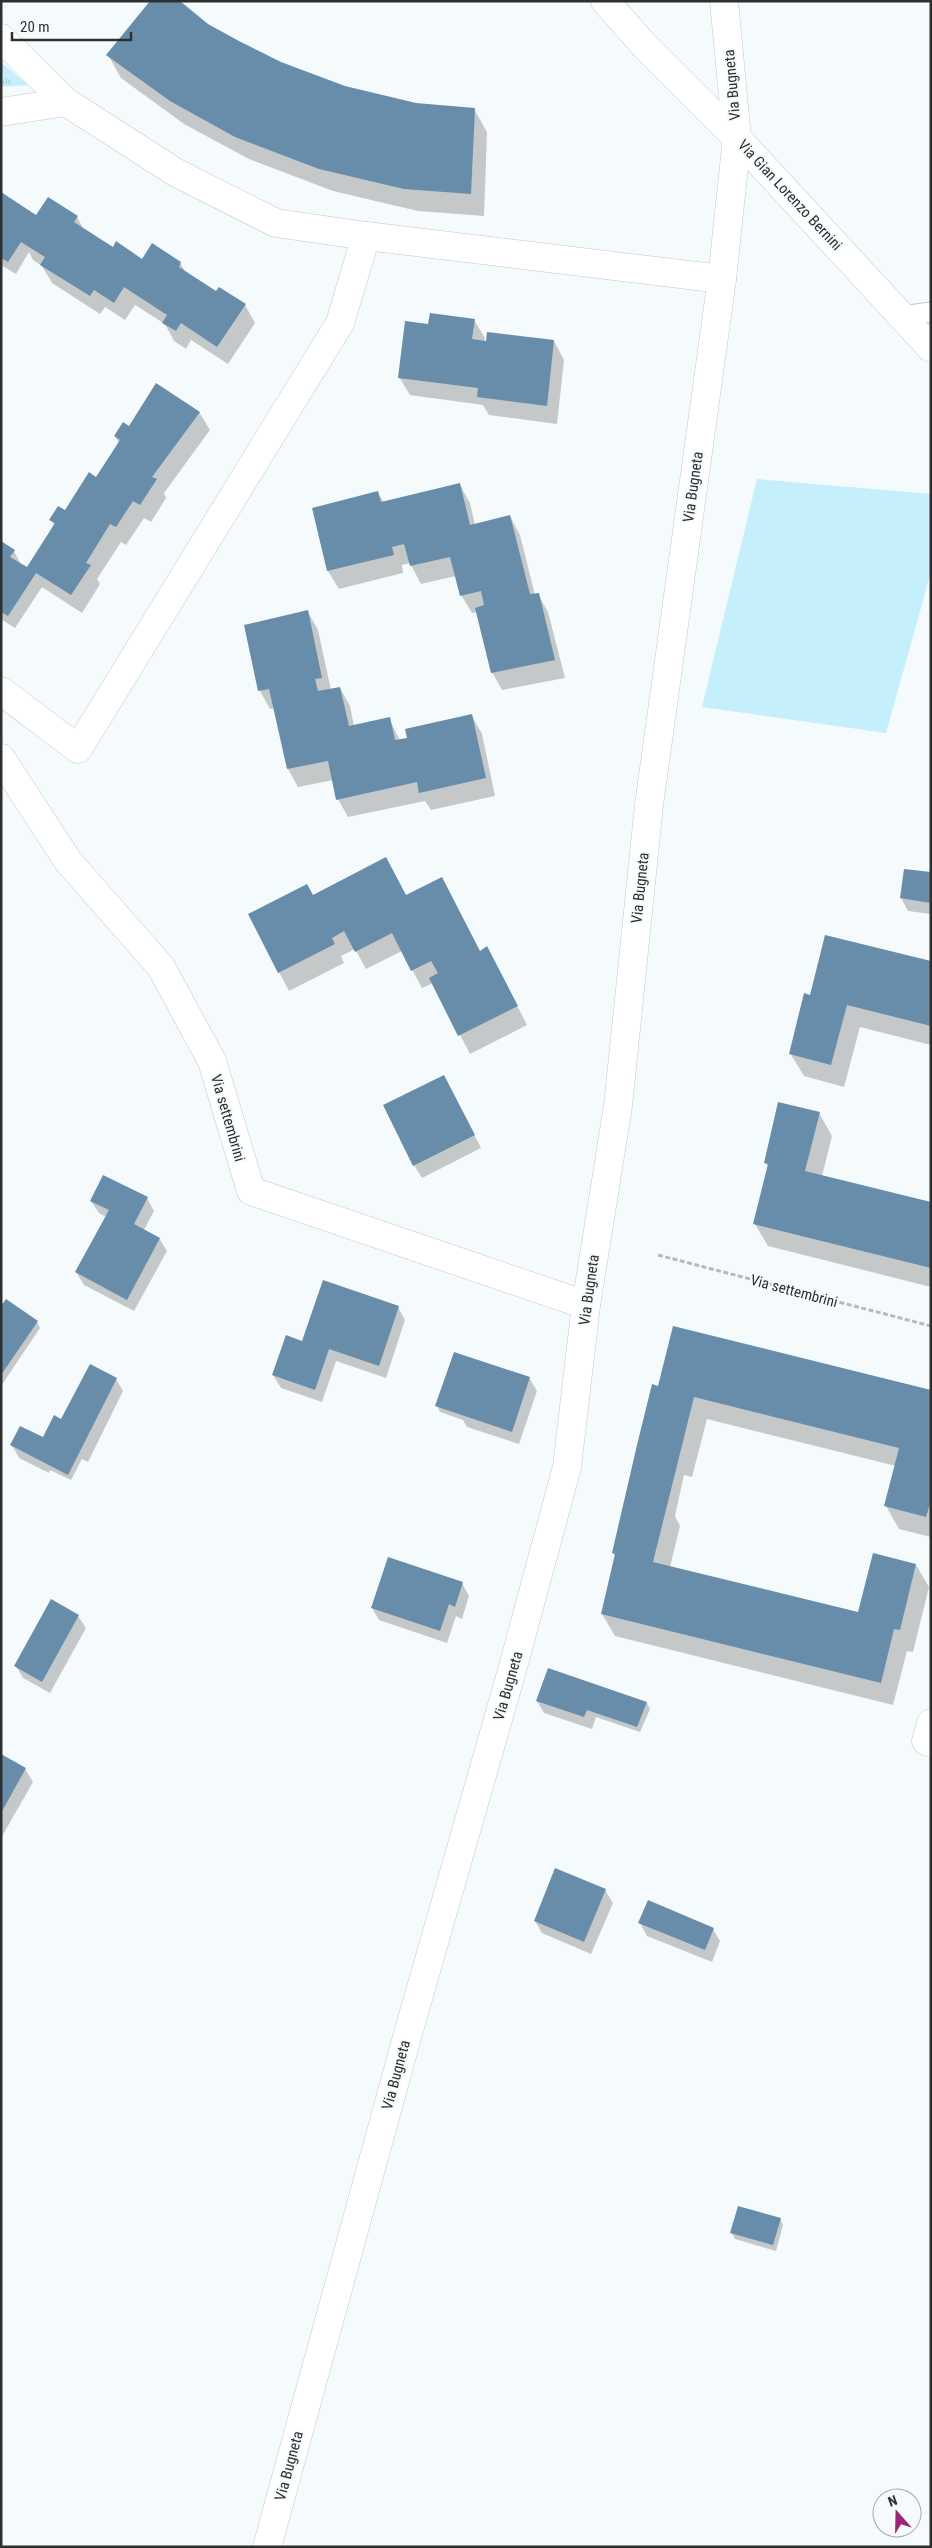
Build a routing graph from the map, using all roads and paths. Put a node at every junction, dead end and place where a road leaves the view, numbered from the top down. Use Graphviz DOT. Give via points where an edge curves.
graph roads {
  1 [pos="605,1"];
  2 [pos="724,1"];
  3 [pos="1,38"];
  4 [pos="66,102"];
  5 [pos="1,112"];
  6 [pos="737,138"];
  7 [pos="366,236"];
  8 [pos="722,279"];
  9 [pos="931,312"];
  10 [pos="902,316"];
  11 [pos="931,348"];
  12 [pos="1,691"];
  13 [pos="1,758"];
  14 [pos="658,1255"];
  15 [pos="586,1305"];
  16 [pos="931,1326"];
  17 [pos="931,1723"];
  18 [pos="931,1743"];
  19 [pos="267,2547"];
  1 -- 6 [label="street, Via Gian Lorenzo Bernini"];
  2 -- 6 [label="street, Via Bugneta"];
  3 -- 4 [label="street"];
  4 -- 5 [label="street"];
  4 -- 7 [label="street" via="175,172 276,222"];
  6 -- 8 [label="street, Via Bugneta"];
  6 -- 10 [label="street, Via Gian Lorenzo Bernini"];
  7 -- 8 [label="street"];
  7 -- 12 [label="street" via="340,323 78,749"];
  8 -- 15 [label="street, Via Bugneta" via="649,806 618,1106"];
  9 -- 10 [label="lane"];
  10 -- 11 [label="street, Via Gian Lorenzo Bernini"];
  13 -- 15 [label="street, Via settembrini" via="68,862 161,968 212,1061 251,1191"];
  14 -- 16 [label="path, Via settembrini"];
  15 -- 19 [label="street, Via Bugneta" via="567,1467 512,1674 408,2030"];
  17 -- 18 [label="street" via="926,1741"];
}
